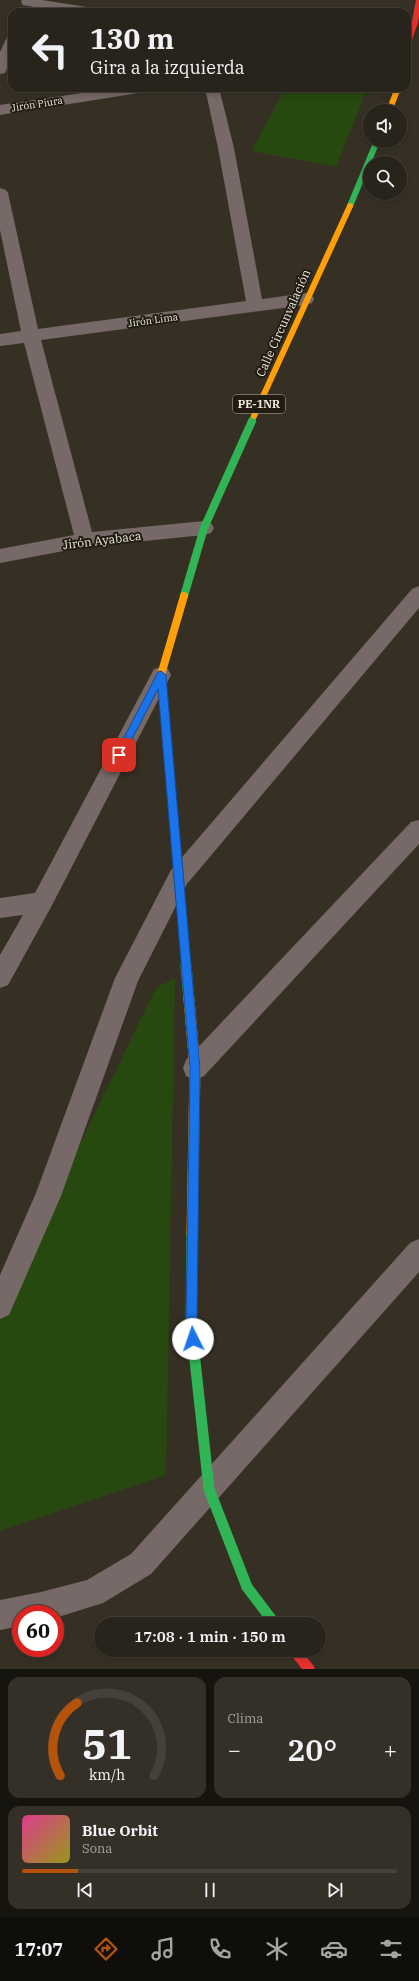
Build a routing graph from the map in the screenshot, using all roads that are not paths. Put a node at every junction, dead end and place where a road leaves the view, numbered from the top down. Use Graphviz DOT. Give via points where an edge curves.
graph roads {
  1 [pos="419,0"];
  2 [pos="26,5"];
  3 [pos="55,8"];
  4 [pos="411,35"];
  5 [pos="8,50"];
  6 [pos="0,70"];
  7 [pos="119,92"];
  8 [pos="213,92"];
  9 [pos="393,92"];
  10 [pos="391,104"];
  11 [pos="0,110"];
  12 [pos="374,148"];
  13 [pos="0,193"];
  14 [pos="306,299"];
  15 [pos="255,306"];
  16 [pos="31,336"];
  17 [pos="0,340"];
  18 [pos="204,528"];
  19 [pos="85,540"];
  20 [pos="0,556"];
  21 [pos="419,594"];
  22 [pos="161,675"];
  23 [pos="419,829"];
  24 [pos="178,867"];
  25 [pos="42,902"];
  26 [pos="0,908"];
  27 [pos="0,977"];
  28 [pos="195,1068"];
  29 [pos="419,1252"];
  30 [pos="0,1306"];
  31 [pos="209,1489"];
  32 [pos="0,1615"];
  33 [pos="270,1617"];
  34 [pos="300,1657"];
  35 [pos="309,1669"];
  1 -- 4 [label="main road" via="416,22"];
  2 -- 3 [label="street"];
  5 -- 6 [label="street"];
  7 -- 11 [label="street, Jirón Piura"];
  8 -- 15 [label="street" via="226,148"];
  9 -- 10 [label="main road"];
  12 -- 14 [label="main road, Calle Circunvalación / PE-1NR" via="355,197"];
  13 -- 16 [label="street"];
  14 -- 15 [label="street, Jirón Lima"];
  14 -- 18 [label="main road, Calle Circunvalación / PE-1NR"];
  15 -- 16 [label="street, Jirón Lima"];
  16 -- 17 [label="street, Jirón Lima"];
  16 -- 19 [label="street"];
  18 -- 19 [label="street, Jirón Ayabaca"];
  18 -- 22 [label="main road, Calle Circunvalación / PE-1NR"];
  19 -- 20 [label="street, Jirón Ayabaca"];
  21 -- 24 [label="street"];
  22 -- 24 [label="main road, PE-1NR"];
  22 -- 25 [label="street"];
  23 -- 28 [label="street"];
  24 -- 28 [label="main road, PE-1NR"];
  24 -- 30 [label="street" via="127,978 48,1196"];
  25 -- 26 [label="street"];
  25 -- 27 [label="street"];
  28 -- 31 [label="main road, PE-1NR" via="191,1324"];
  29 -- 31 [label="street"];
  31 -- 32 [label="street" via="141,1564 93,1593"];
  31 -- 33 [label="main road, PE-1NR" via="247,1587"];
  34 -- 35 [label="main road"];
}
